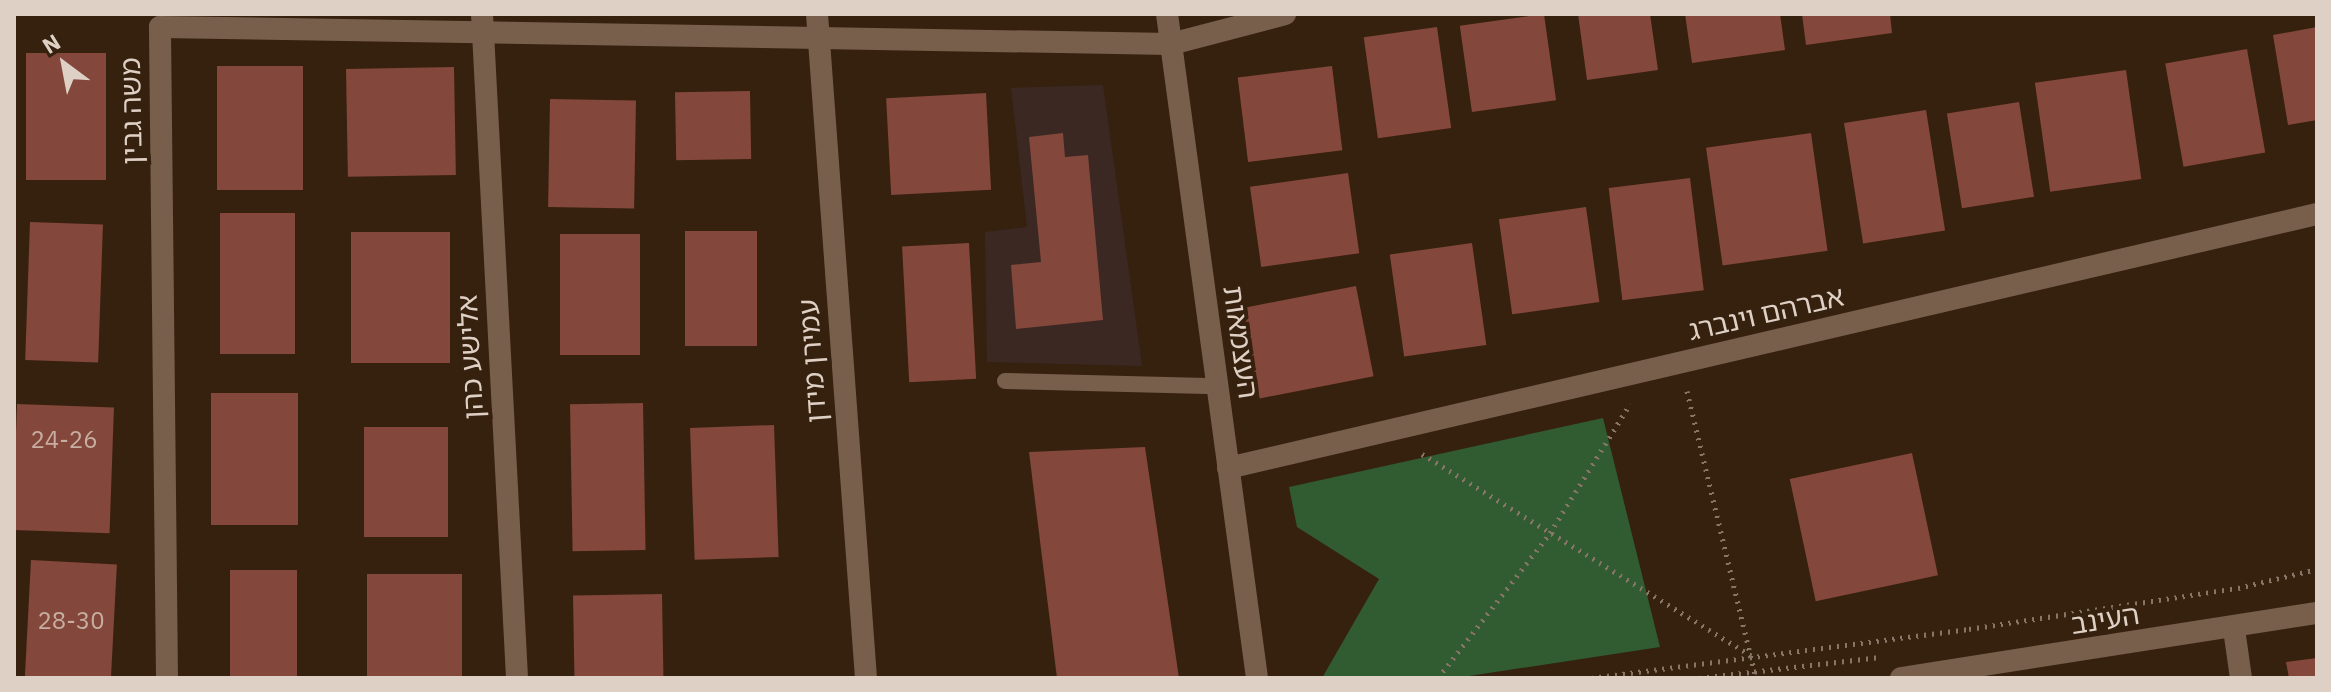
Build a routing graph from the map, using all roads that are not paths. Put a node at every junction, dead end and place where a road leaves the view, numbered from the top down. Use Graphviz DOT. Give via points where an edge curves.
graph roads {
  1 [pos="817,14"];
  2 [pos="1167,14"];
  3 [pos="1285,14"];
  4 [pos="160,20"];
  5 [pos="482,23"];
  6 [pos="819,39"];
  7 [pos="1171,44"];
  8 [pos="2317,214"];
  9 [pos="1005,381"];
  10 [pos="1217,386"];
  11 [pos="1228,468"];
  12 [pos="2317,613"];
  13 [pos="2234,629"];
  14 [pos="1970,675"];
  15 [pos="167,678"];
  16 [pos="517,678"];
  17 [pos="866,678"];
  18 [pos="1257,678"];
  19 [pos="1901,678"];
  20 [pos="2241,678"];
  1 -- 6 [label="street, עמירן מידן"];
  2 -- 7 [label="street, העצמאות"];
  3 -- 7 [label="street, משה גבין"];
  4 -- 5 [label="street, משה גבין"];
  4 -- 15 [label="street, משה גבין"];
  5 -- 6 [label="street, משה גבין"];
  5 -- 16 [label="street, אלישע כהן"];
  6 -- 7 [label="street, משה גבין"];
  6 -- 17 [label="street, עמירן מידן"];
  7 -- 10 [label="street, העצמאות"];
  8 -- 11 [label="street, אברהם וינברג"];
  9 -- 10 [label="lane"];
  10 -- 11 [label="street, העצמאות"];
  11 -- 18 [label="street, העצמאות"];
  12 -- 13 [label="street, העינב"];
  13 -- 14 [label="street, העינב"];
  13 -- 20 [label="street"];
  14 -- 19 [label="street, העינב"];
}
